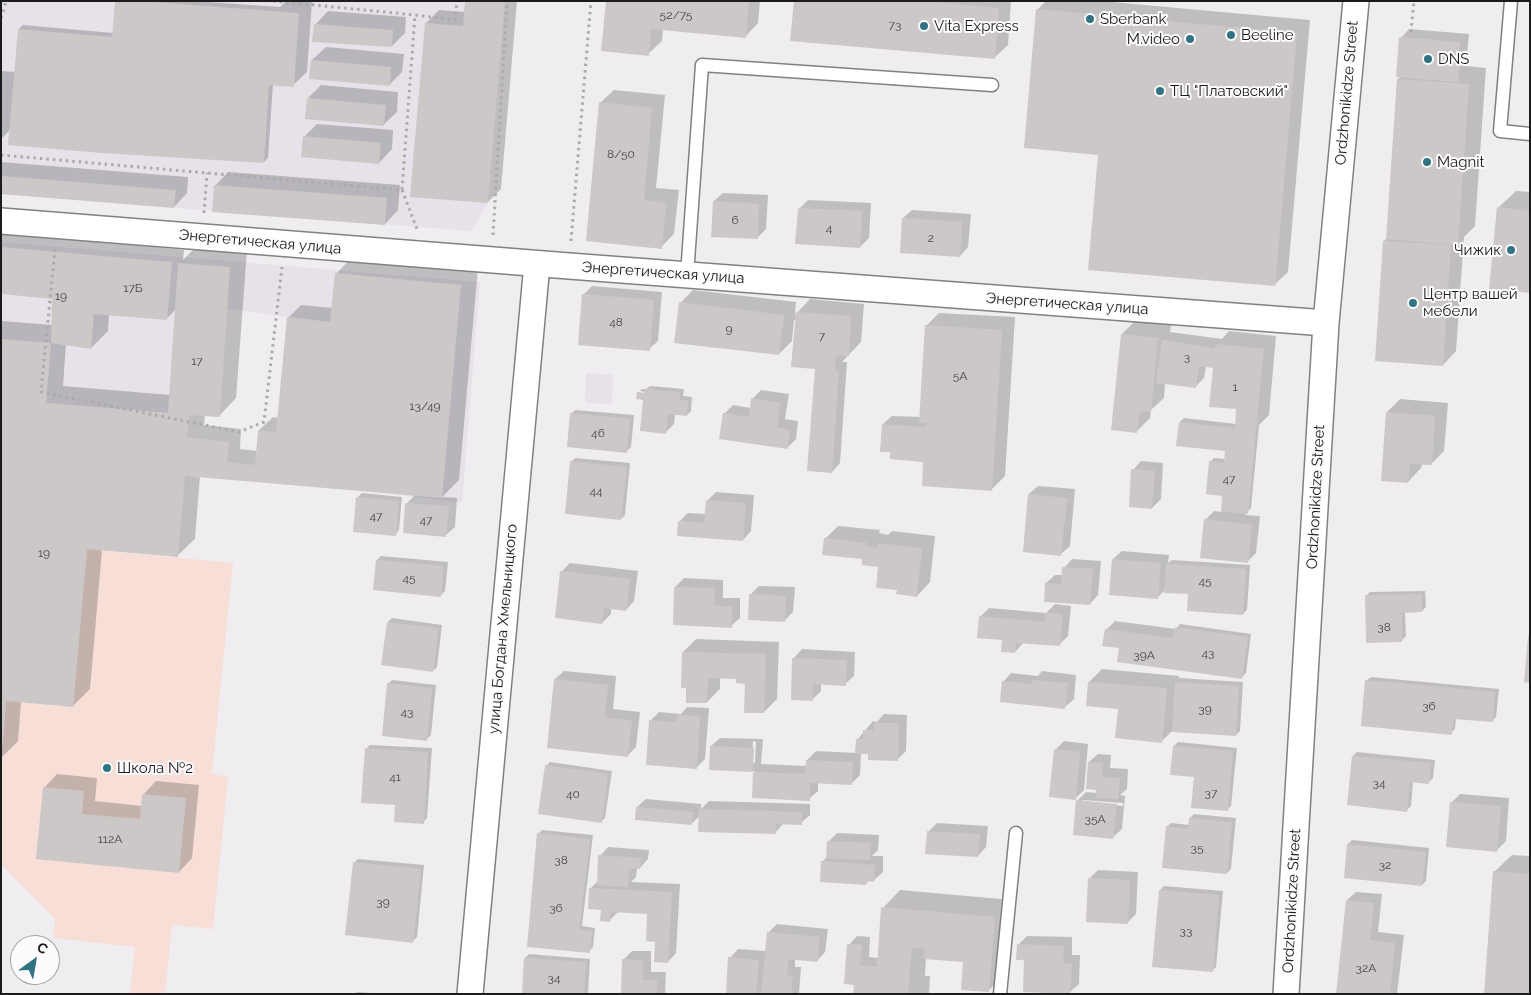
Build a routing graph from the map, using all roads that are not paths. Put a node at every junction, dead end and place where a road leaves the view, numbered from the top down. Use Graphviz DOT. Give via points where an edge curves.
graph roads {
  1 [pos="1356,1"];
  2 [pos="1511,1"];
  3 [pos="992,85"];
  4 [pos="1530,134"];
  5 [pos="1,221"];
  6 [pos="537,264"];
  7 [pos="687,275"];
  8 [pos="1326,323"];
  9 [pos="1016,833"];
  10 [pos="470,994"];
  11 [pos="1000,994"];
  12 [pos="1286,994"];
  1 -- 8 [label="street, Ordzhonikidze Street"];
  2 -- 4 [label="lane" via="1500,131"];
  3 -- 7 [label="lane" via="702,65"];
  5 -- 6 [label="street, Энергетическая улица"];
  6 -- 7 [label="street, Энергетическая улица"];
  6 -- 10 [label="street, улица Богдана Хмельницкого"];
  7 -- 8 [label="street, Энергетическая улица"];
  8 -- 12 [label="street, Ordzhonikidze Street"];
  9 -- 11 [label="lane"];
}
